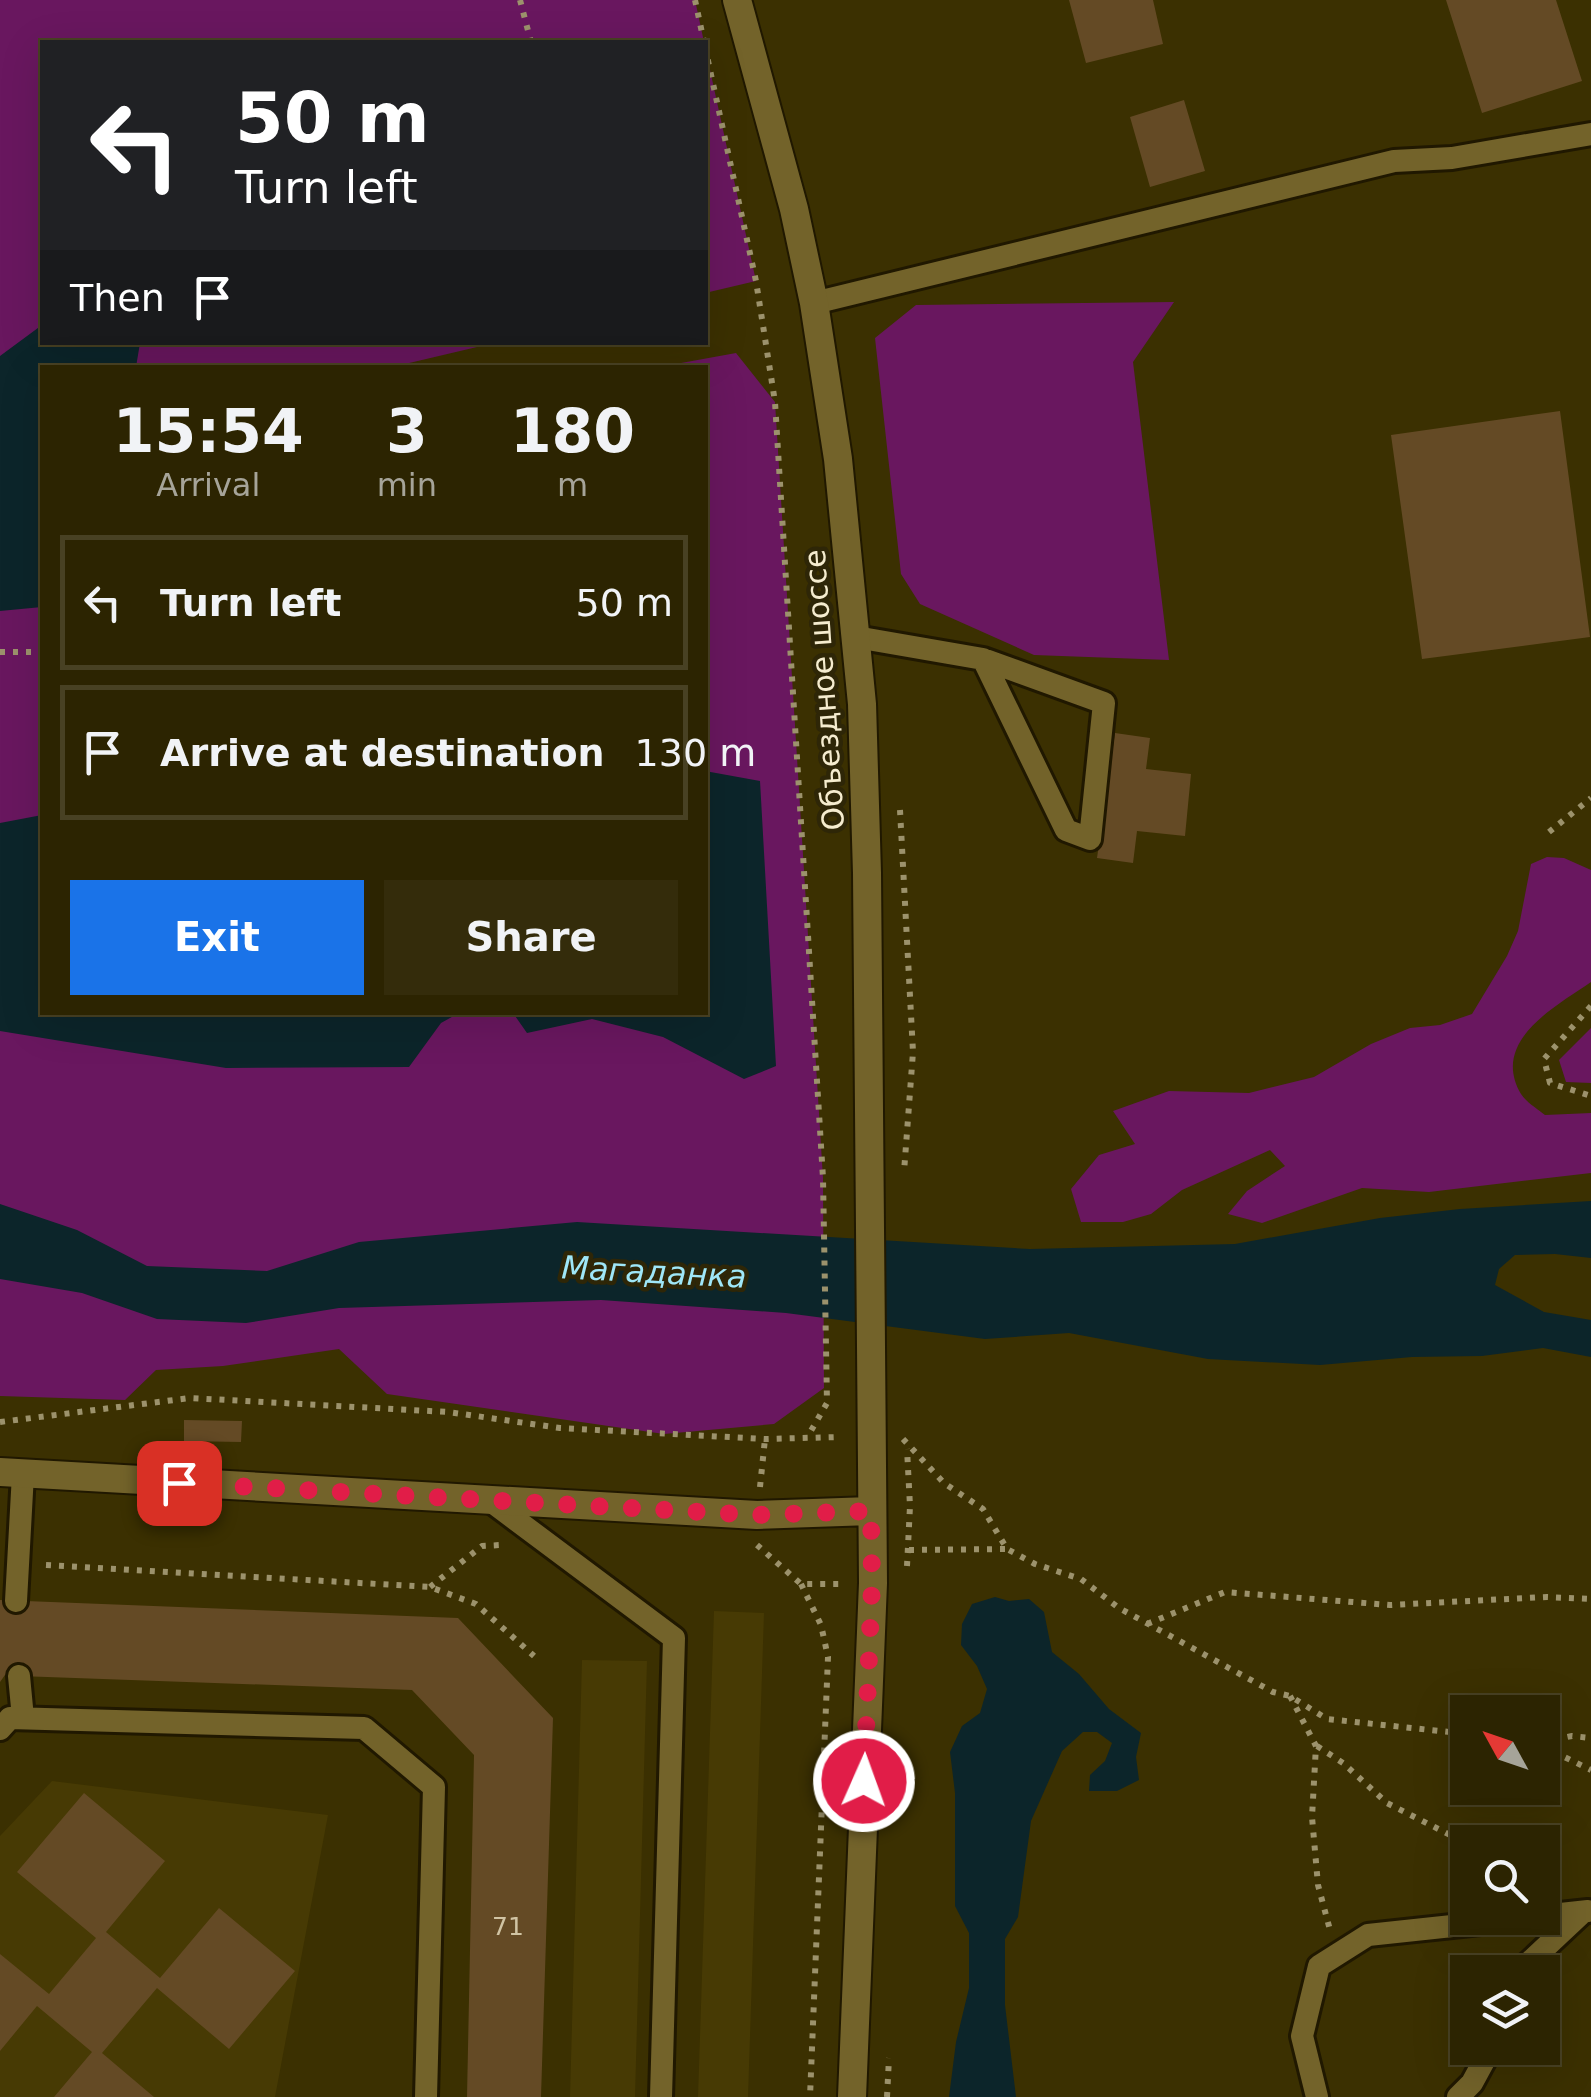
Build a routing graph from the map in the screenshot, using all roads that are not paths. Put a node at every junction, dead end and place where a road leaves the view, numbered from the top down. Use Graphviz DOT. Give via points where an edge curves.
graph roads {
  1 [pos="737,0"];
  2 [pos="1591,134"];
  3 [pos="814,303"];
  4 [pos="856,637"];
  5 [pos="983,659"];
  6 [pos="12,1473"];
  7 [pos="492,1502"];
  8 [pos="871,1511"];
  9 [pos="16,1601"];
  10 [pos="20,1676"];
  11 [pos="23,1718"];
  12 [pos="0,1729"];
  13 [pos="1587,1911"];
  14 [pos="1560,1914"];
  15 [pos="1450,1926"];
  16 [pos="1538,1955"];
  17 [pos="1482,2065"];
  18 [pos="426,2097"];
  19 [pos="660,2097"];
  20 [pos="852,2097"];
  21 [pos="1317,2097"];
  22 [pos="1458,2097"];
  1 -- 3 [label="street, Объездное шоссе"];
  2 -- 3 [label="lane" via="1394,162"];
  3 -- 4 [label="street, Объездное шоссе"];
  4 -- 5 [label="lane"];
  4 -- 8 [label="street, Объездное шоссе" via="866,783"];
  5 -- 5 [label="lane" via="1066,830 1090,840 1104,703"];
  6 -- 7 [label="street"];
  6 -- 9 [label="lane"];
  7 -- 8 [label="street" via="757,1515"];
  7 -- 19 [label="lane" via="674,1638"];
  8 -- 20 [label="street, Объездное шоссе"];
  10 -- 11 [label="lane"];
  11 -- 12 [label="lane" via="10,1718"];
  11 -- 18 [label="lane" via="364,1728 434,1787"];
  13 -- 14 [label="lane"];
  13 -- 16 [label="lane"];
  15 -- 21 [label="lane" via="1368,1934 1319,1966 1302,2036"];
  17 -- 22 [label="lane"];
}
